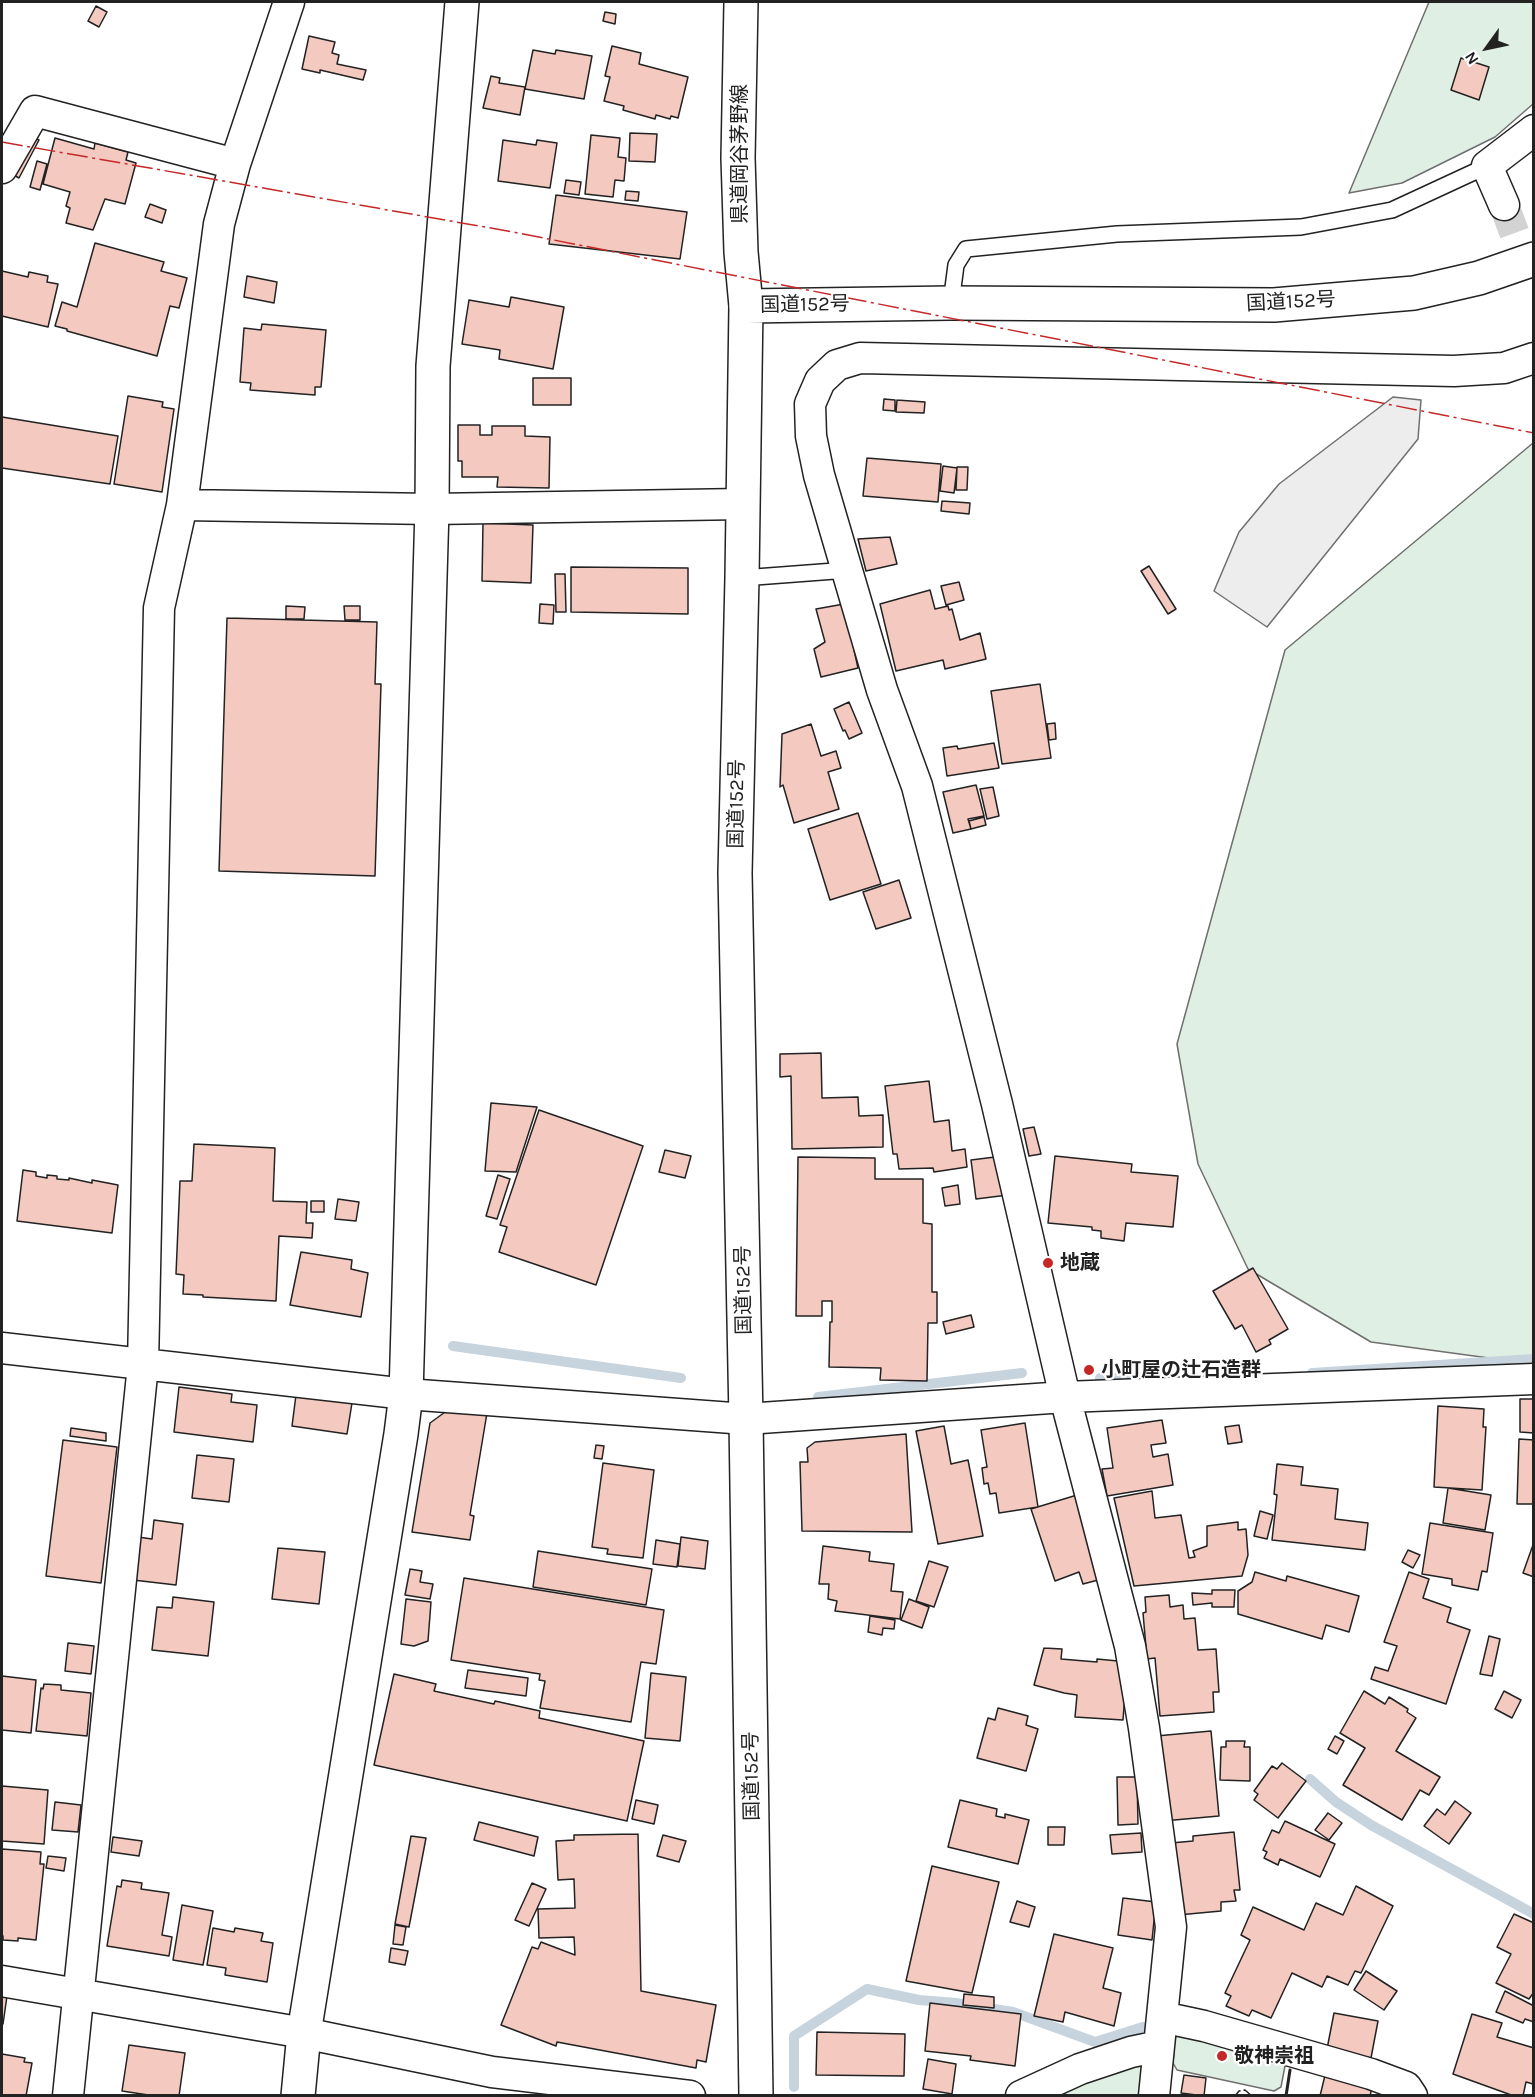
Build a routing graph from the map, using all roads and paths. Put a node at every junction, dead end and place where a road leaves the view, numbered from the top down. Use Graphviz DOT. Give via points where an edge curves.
graph roads {
  1 [pos="290,2"];
  2 [pos="462,2"];
  3 [pos="741,2"];
  4 [pos="1533,130"];
  5 [pos="236,164"];
  6 [pos="1487,166"];
  7 [pos="2,168"];
  8 [pos="1504,205"];
  9 [pos="1533,259"];
  10 [pos="951,303"];
  11 [pos="746,306"];
  12 [pos="1533,358"];
  13 [pos="743,504"];
  14 [pos="182,505"];
  15 [pos="432,509"];
  16 [pos="848,570"];
  17 [pos="742,578"];
  18 [pos="2,1348"];
  19 [pos="143,1365"];
  20 [pos="1533,1379"];
  21 [pos="406,1395"];
  22 [pos="1065,1397"];
  23 [pos="747,1419"];
  24 [pos="2,1982"];
  25 [pos="78,1994"];
  26 [pos="1160,2032"];
  27 [pos="304,2033"];
  28 [pos="492,2084"];
  29 [pos="68,2096"];
  30 [pos="298,2096"];
  31 [pos="690,2096"];
  32 [pos="756,2096"];
  33 [pos="1021,2096"];
  34 [pos="1155,2096"];
  35 [pos="1412,2096"];
  1 -- 5 [label="street"];
  2 -- 15 [label="main road" via="433,366"];
  3 -- 11 [label="main road, 県道岡谷茅野線" via="738,158"];
  4 -- 6 [label="street"];
  5 -- 7 [label="street" via="35,111"];
  5 -- 14 [label="street" via="219,224"];
  6 -- 8 [label="street"];
  6 -- 10 [label="lane" via="1392,210 1301,227 1117,234 966,249 956,265"];
  9 -- 10 [label="main road, 国道152号" via="1479,278 1414,293 1274,305"];
  10 -- 11 [label="main road, 国道152号"];
  11 -- 13 [label="main road, 国道152号"];
  12 -- 16 [label="street" via="1504,368 1454,370 860,358 837,365 820,381 810,404 819,475"];
  13 -- 15 [label="street"];
  13 -- 17 [label="main road, 国道152号"];
  14 -- 15 [label="street"];
  14 -- 19 [label="street" via="159,608"];
  15 -- 21 [label="main road"];
  16 -- 17 [label="lane"];
  16 -- 22 [label="street" via="882,690 920,797"];
  17 -- 23 [label="main road, 国道152号" via="735,873"];
  18 -- 19 [label="street"];
  19 -- 21 [label="street"];
  19 -- 25 [label="street"];
  20 -- 22 [label="street"];
  21 -- 23 [label="street"];
  21 -- 27 [label="main road"];
  22 -- 23 [label="street"];
  22 -- 26 [label="street" via="1130,1646 1144,1728 1171,1927"];
  23 -- 32 [label="main road, 国道152号"];
  24 -- 25 [label="street"];
  25 -- 27 [label="street"];
  25 -- 29 [label="street"];
  26 -- 33 [label="street" via="1131,2052 1080,2069"];
  26 -- 34 [label="street"];
  26 -- 35 [label="street" via="1204,2026 1371,2074 1406,2087"];
  27 -- 28 [label="street"];
  27 -- 30 [label="main road"];
  28 -- 31 [label="street"];
}
